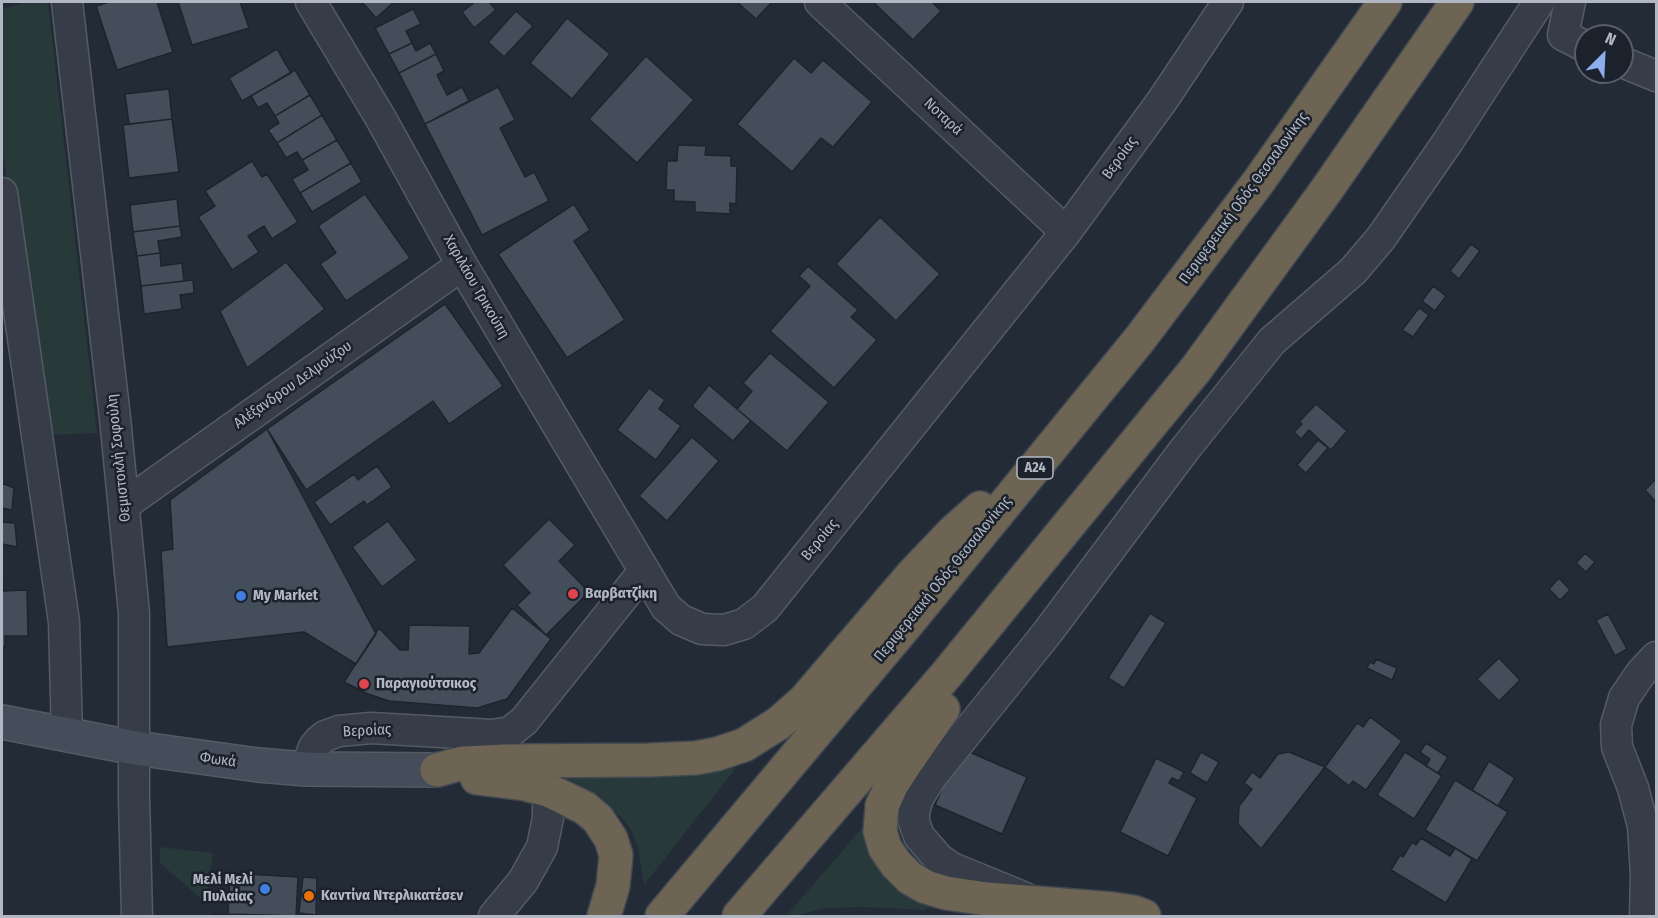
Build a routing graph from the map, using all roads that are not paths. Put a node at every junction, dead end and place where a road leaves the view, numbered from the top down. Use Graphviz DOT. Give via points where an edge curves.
graph roads {
  1 [pos="67,2"];
  2 [pos="311,2"];
  3 [pos="820,2"];
  4 [pos="1228,2"];
  5 [pos="1385,2"];
  6 [pos="1456,2"];
  7 [pos="1539,2"];
  8 [pos="1570,2"];
  9 [pos="1574,41"];
  10 [pos="1634,67"];
  11 [pos="1656,76"];
  12 [pos="2,193"];
  13 [pos="1066,232"];
  14 [pos="462,265"];
  15 [pos="1066,429"];
  16 [pos="1144,433"];
  17 [pos="124,505"];
  18 [pos="644,571"];
  19 [pos="1656,657"];
  20 [pos="2,722"];
  21 [pos="67,736"];
  22 [pos="135,748"];
  23 [pos="306,769"];
  24 [pos="437,770"];
  25 [pos="548,790"];
  26 [pos="1036,903"];
  27 [pos="136,916"];
  28 [pos="494,916"];
  29 [pos="604,916"];
  30 [pos="662,916"];
  31 [pos="739,916"];
  32 [pos="1144,916"];
  33 [pos="1645,916"];
  1 -- 17 [label="street, Θεμιστοκλή Σοφούλη"];
  2 -- 14 [label="street, Χαριλάου Τρικούπη"];
  3 -- 13 [label="street, Νοταρά"];
  4 -- 13 [label="street, Βεροίας" via="1162,101"];
  5 -- 15 [label="highway, Περιφερειακή Οδός Θεσσαλονίκης / Α24" via="1260,181"];
  6 -- 16 [label="highway" via="1303,223"];
  7 -- 26 [label="street" via="1381,238 1353,271 1272,341 918,798 914,822 919,836 939,859"];
  8 -- 9 [label="street" via="1563,35"];
  10 -- 11 [label="street"];
  12 -- 21 [label="street" via="64,622"];
  13 -- 18 [label="street, Βεροίας" via="765,608 744,624 724,630 702,629 681,620 666,607"];
  14 -- 17 [label="street, Αλέξανδρου Δελμούζου"];
  14 -- 18 [label="street, Χαριλάου Τρικούπη"];
  15 -- 24 [label="highway" via="954,531 804,701 744,745 696,758 505,761 463,763"];
  15 -- 30 [label="highway, Περιφερειακή Οδός Θεσσαλονίκης / Α24"];
  16 -- 26 [label="highway" via="1103,503 923,735 882,806 880,831 885,848 910,878 946,894"];
  16 -- 31 [label="highway" via="946,675"];
  17 -- 22 [label="street, Θεμιστοκλή Σοφούλη" via="134,623"];
  18 -- 23 [label="street, Βεροίας" via="524,721 510,732 493,735 371,728 339,731 319,741"];
  19 -- 33 [label="street" via="1624,698 1616,725 1617,747 1643,826"];
  20 -- 21 [label="main road, Φωκά"];
  21 -- 22 [label="main road, Φωκά"];
  22 -- 23 [label="main road, Φωκά"];
  22 -- 27 [label="street, Θεμιστοκλή Σοφούλη"];
  23 -- 24 [label="main road, Φωκά"];
  24 -- 25 [label="highway"];
  25 -- 28 [label="street" via="542,847 523,881"];
  25 -- 29 [label="highway" via="592,813 611,839 616,855 615,875"];
  26 -- 32 [label="highway" via="1113,909"];
}
